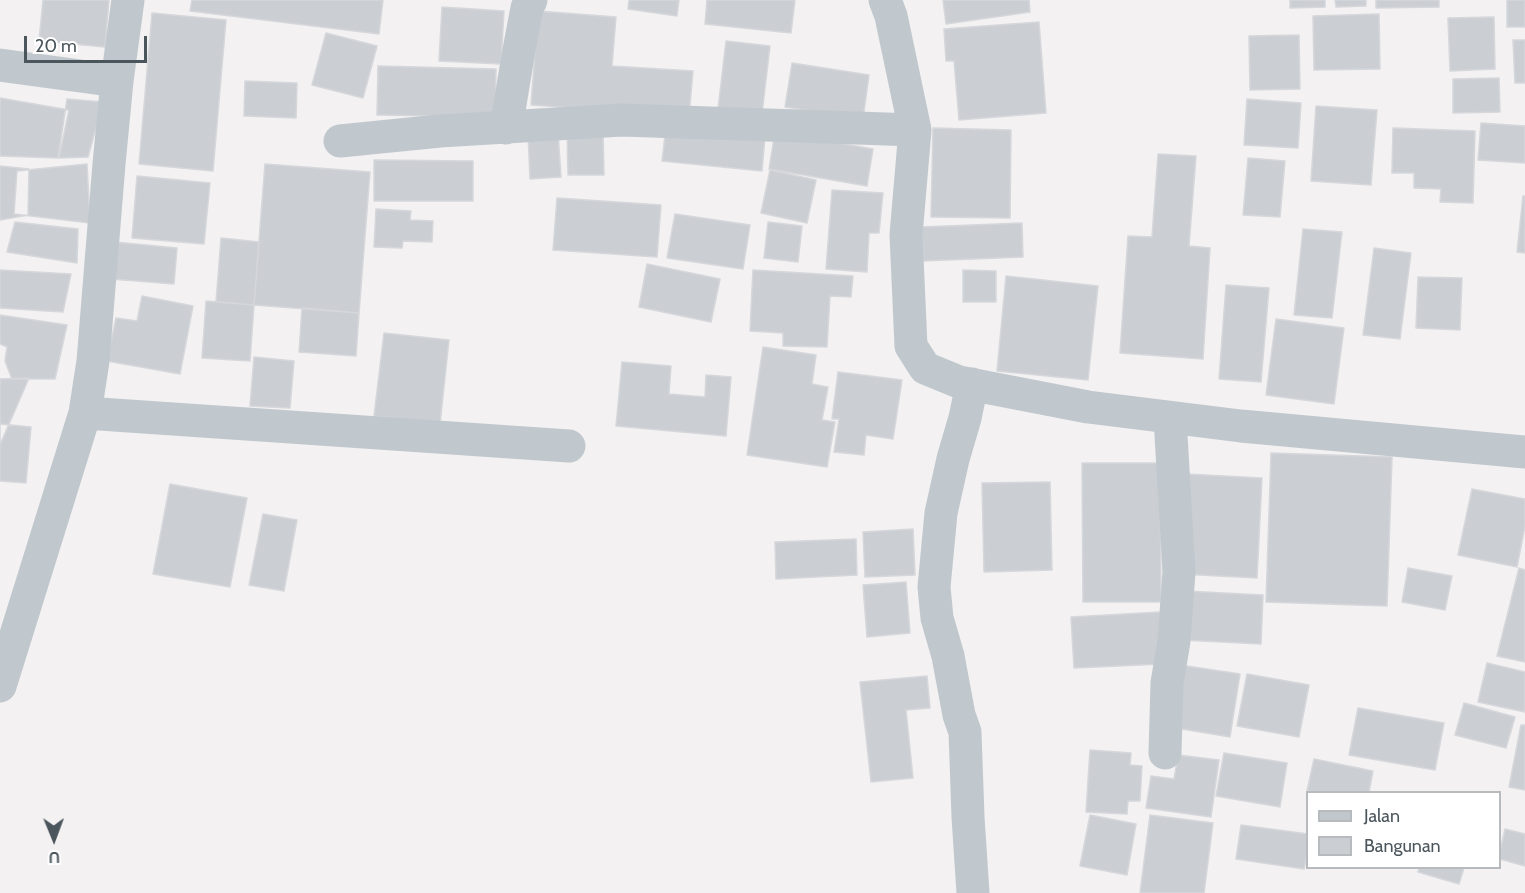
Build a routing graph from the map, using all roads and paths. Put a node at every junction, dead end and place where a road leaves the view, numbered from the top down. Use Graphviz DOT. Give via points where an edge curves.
graph roads {
  1 [pos="128,0"];
  2 [pos="531,0"];
  3 [pos="885,0"];
  4 [pos="0,65"];
  5 [pos="117,81"];
  6 [pos="506,128"];
  7 [pos="915,130"];
  8 [pos="340,141"];
  9 [pos="972,384"];
  10 [pos="85,413"];
  11 [pos="1170,418"];
  12 [pos="569,446"];
  13 [pos="1525,452"];
  14 [pos="0,686"];
  15 [pos="1165,753"];
  16 [pos="974,893"];
  1 -- 5 [label="street"];
  2 -- 6 [label="street"];
  3 -- 7 [label="street"];
  4 -- 5 [label="street"];
  5 -- 10 [label="street"];
  6 -- 7 [label="street" via="622,120"];
  6 -- 8 [label="street"];
  7 -- 9 [label="street" via="906,235 911,346 925,368"];
  9 -- 11 [label="street" via="1088,407"];
  9 -- 16 [label="street" via="941,513 934,587 937,618 965,732"];
  10 -- 12 [label="street"];
  10 -- 14 [label="street"];
  11 -- 13 [label="street"];
  11 -- 15 [label="street" via="1179,572 1167,682"];
}
